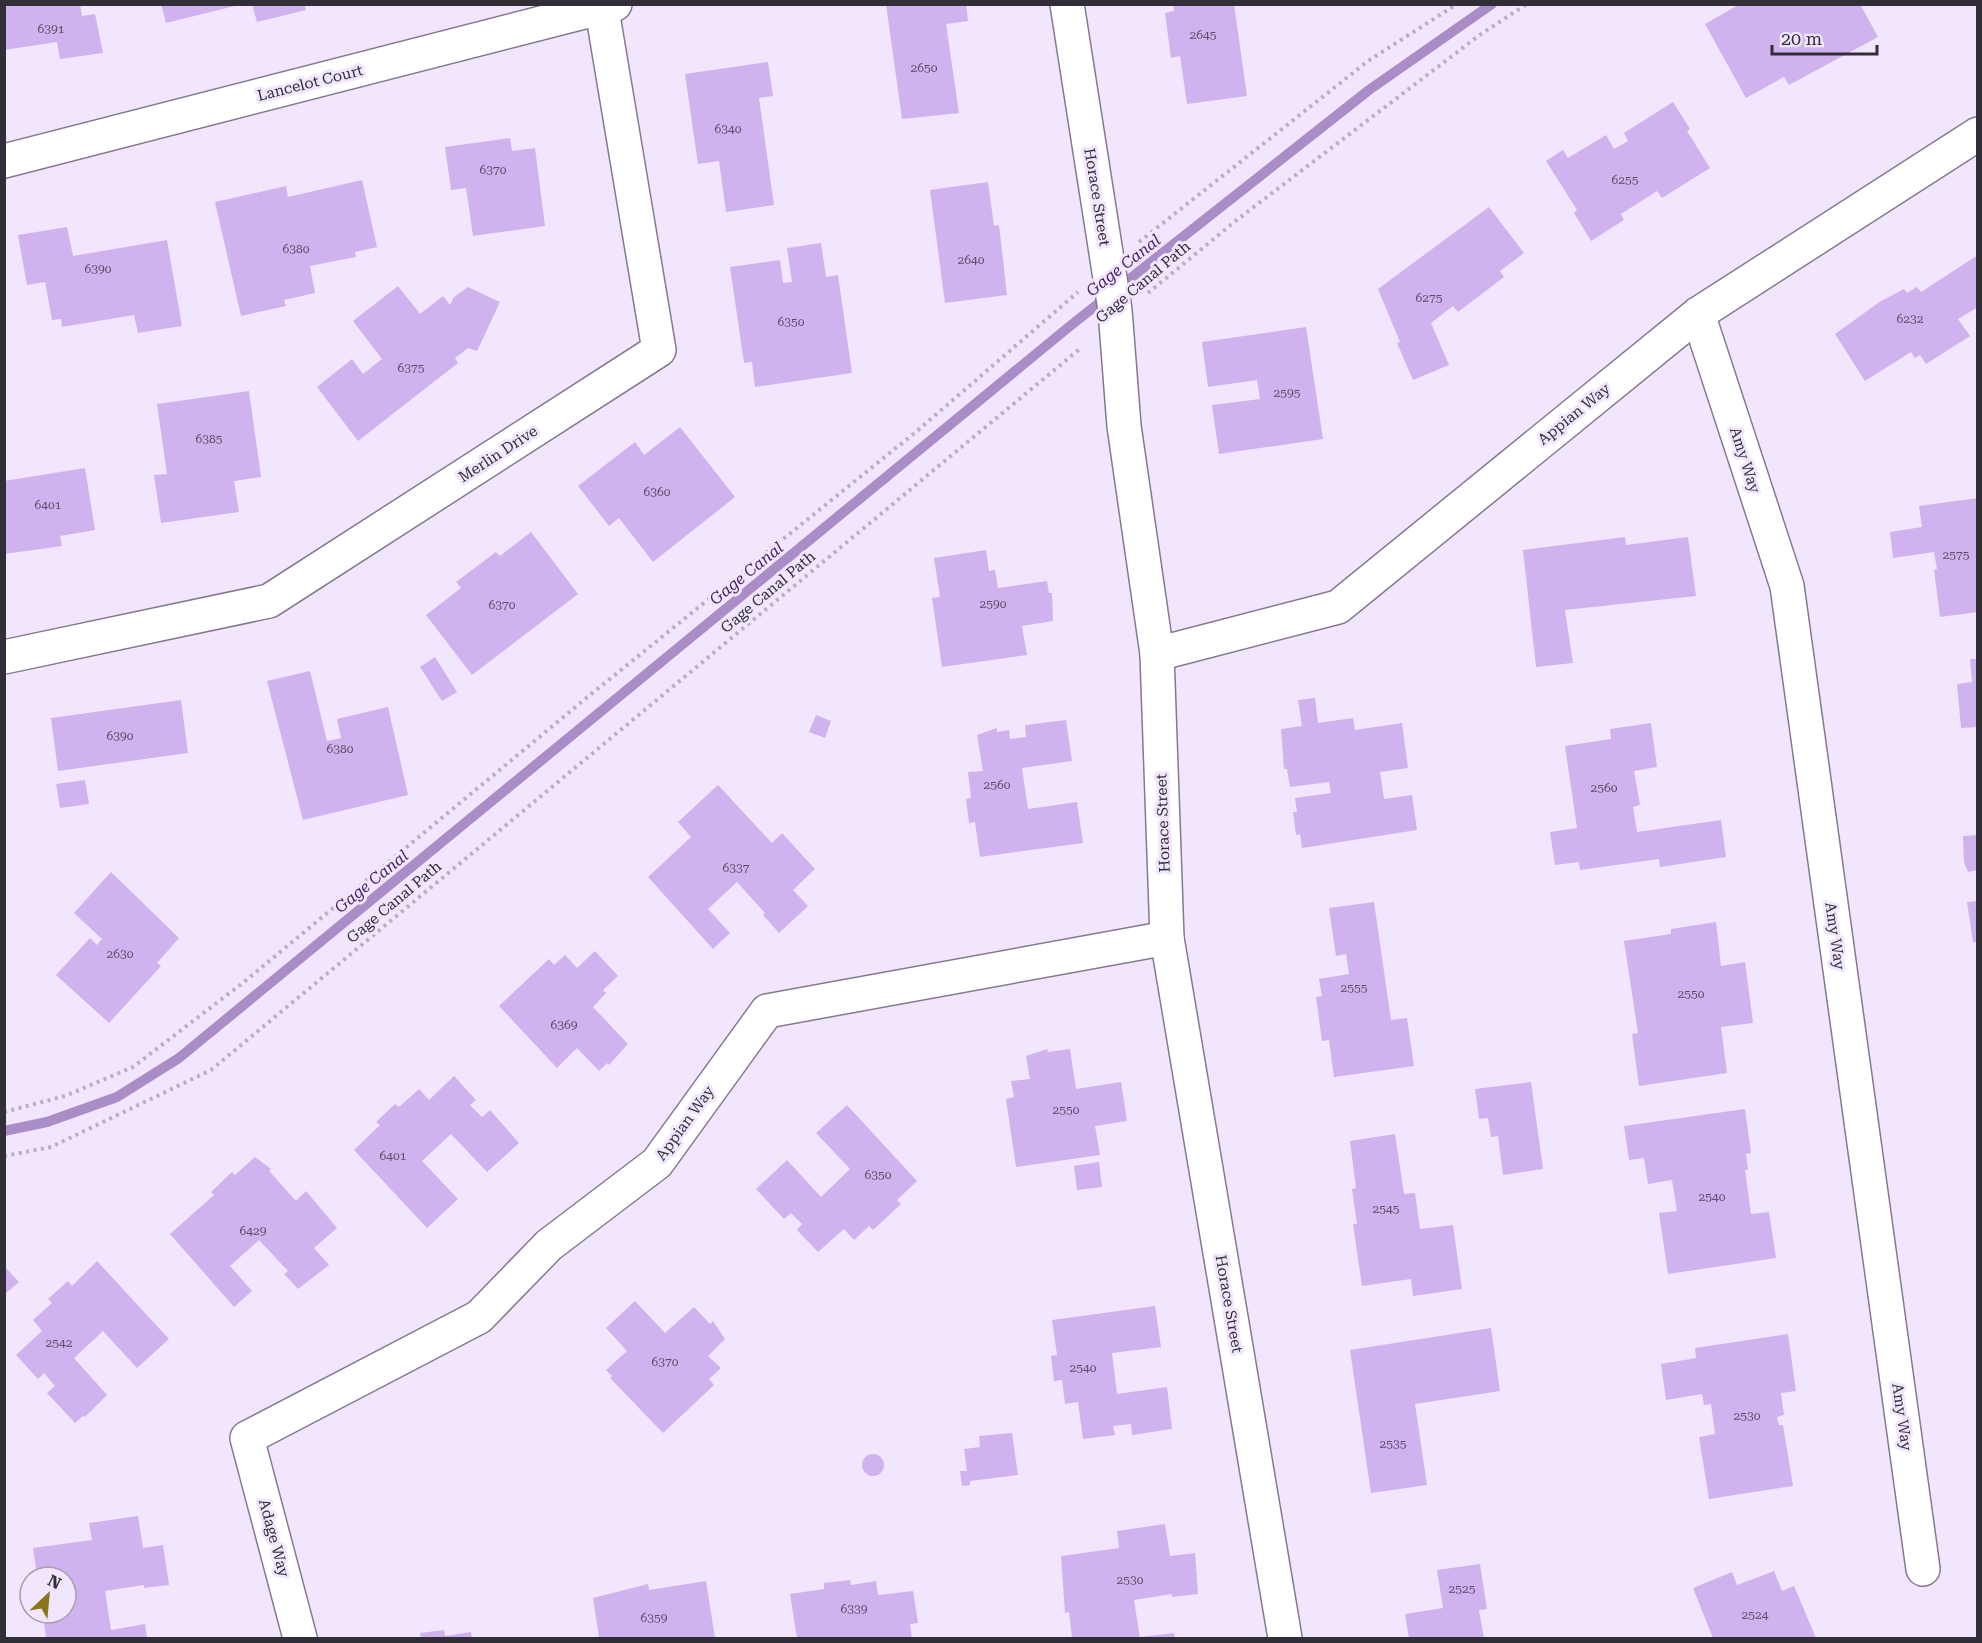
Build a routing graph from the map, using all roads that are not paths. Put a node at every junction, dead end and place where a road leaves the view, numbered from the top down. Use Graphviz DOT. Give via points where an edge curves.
graph roads {
  1 [pos="1067,4"];
  2 [pos="606,6"];
  3 [pos="1977,134"];
  4 [pos="4,161"];
  5 [pos="1698,314"];
  6 [pos="1157,654"];
  7 [pos="4,657"];
  8 [pos="1167,938"];
  9 [pos="247,1438"];
  10 [pos="1923,1569"];
  11 [pos="300,1638"];
  12 [pos="1285,1638"];
  1 -- 6 [label="street, Horace Street" via="1115,315 1124,426"];
  2 -- 4 [label="street, Lancelot Court"];
  2 -- 7 [label="street, Merlin Drive" via="658,350 269,601"];
  3 -- 5 [label="street, Appian Way"];
  5 -- 6 [label="street, Appian Way" via="1338,607"];
  5 -- 10 [label="street, Amy Way" via="1787,586"];
  6 -- 8 [label="street, Horace Street"];
  8 -- 9 [label="street, Appian Way" via="767,1011 657,1163 549,1245 479,1317"];
  8 -- 12 [label="street, Horace Street"];
  9 -- 11 [label="street, Adage Way"];
}
